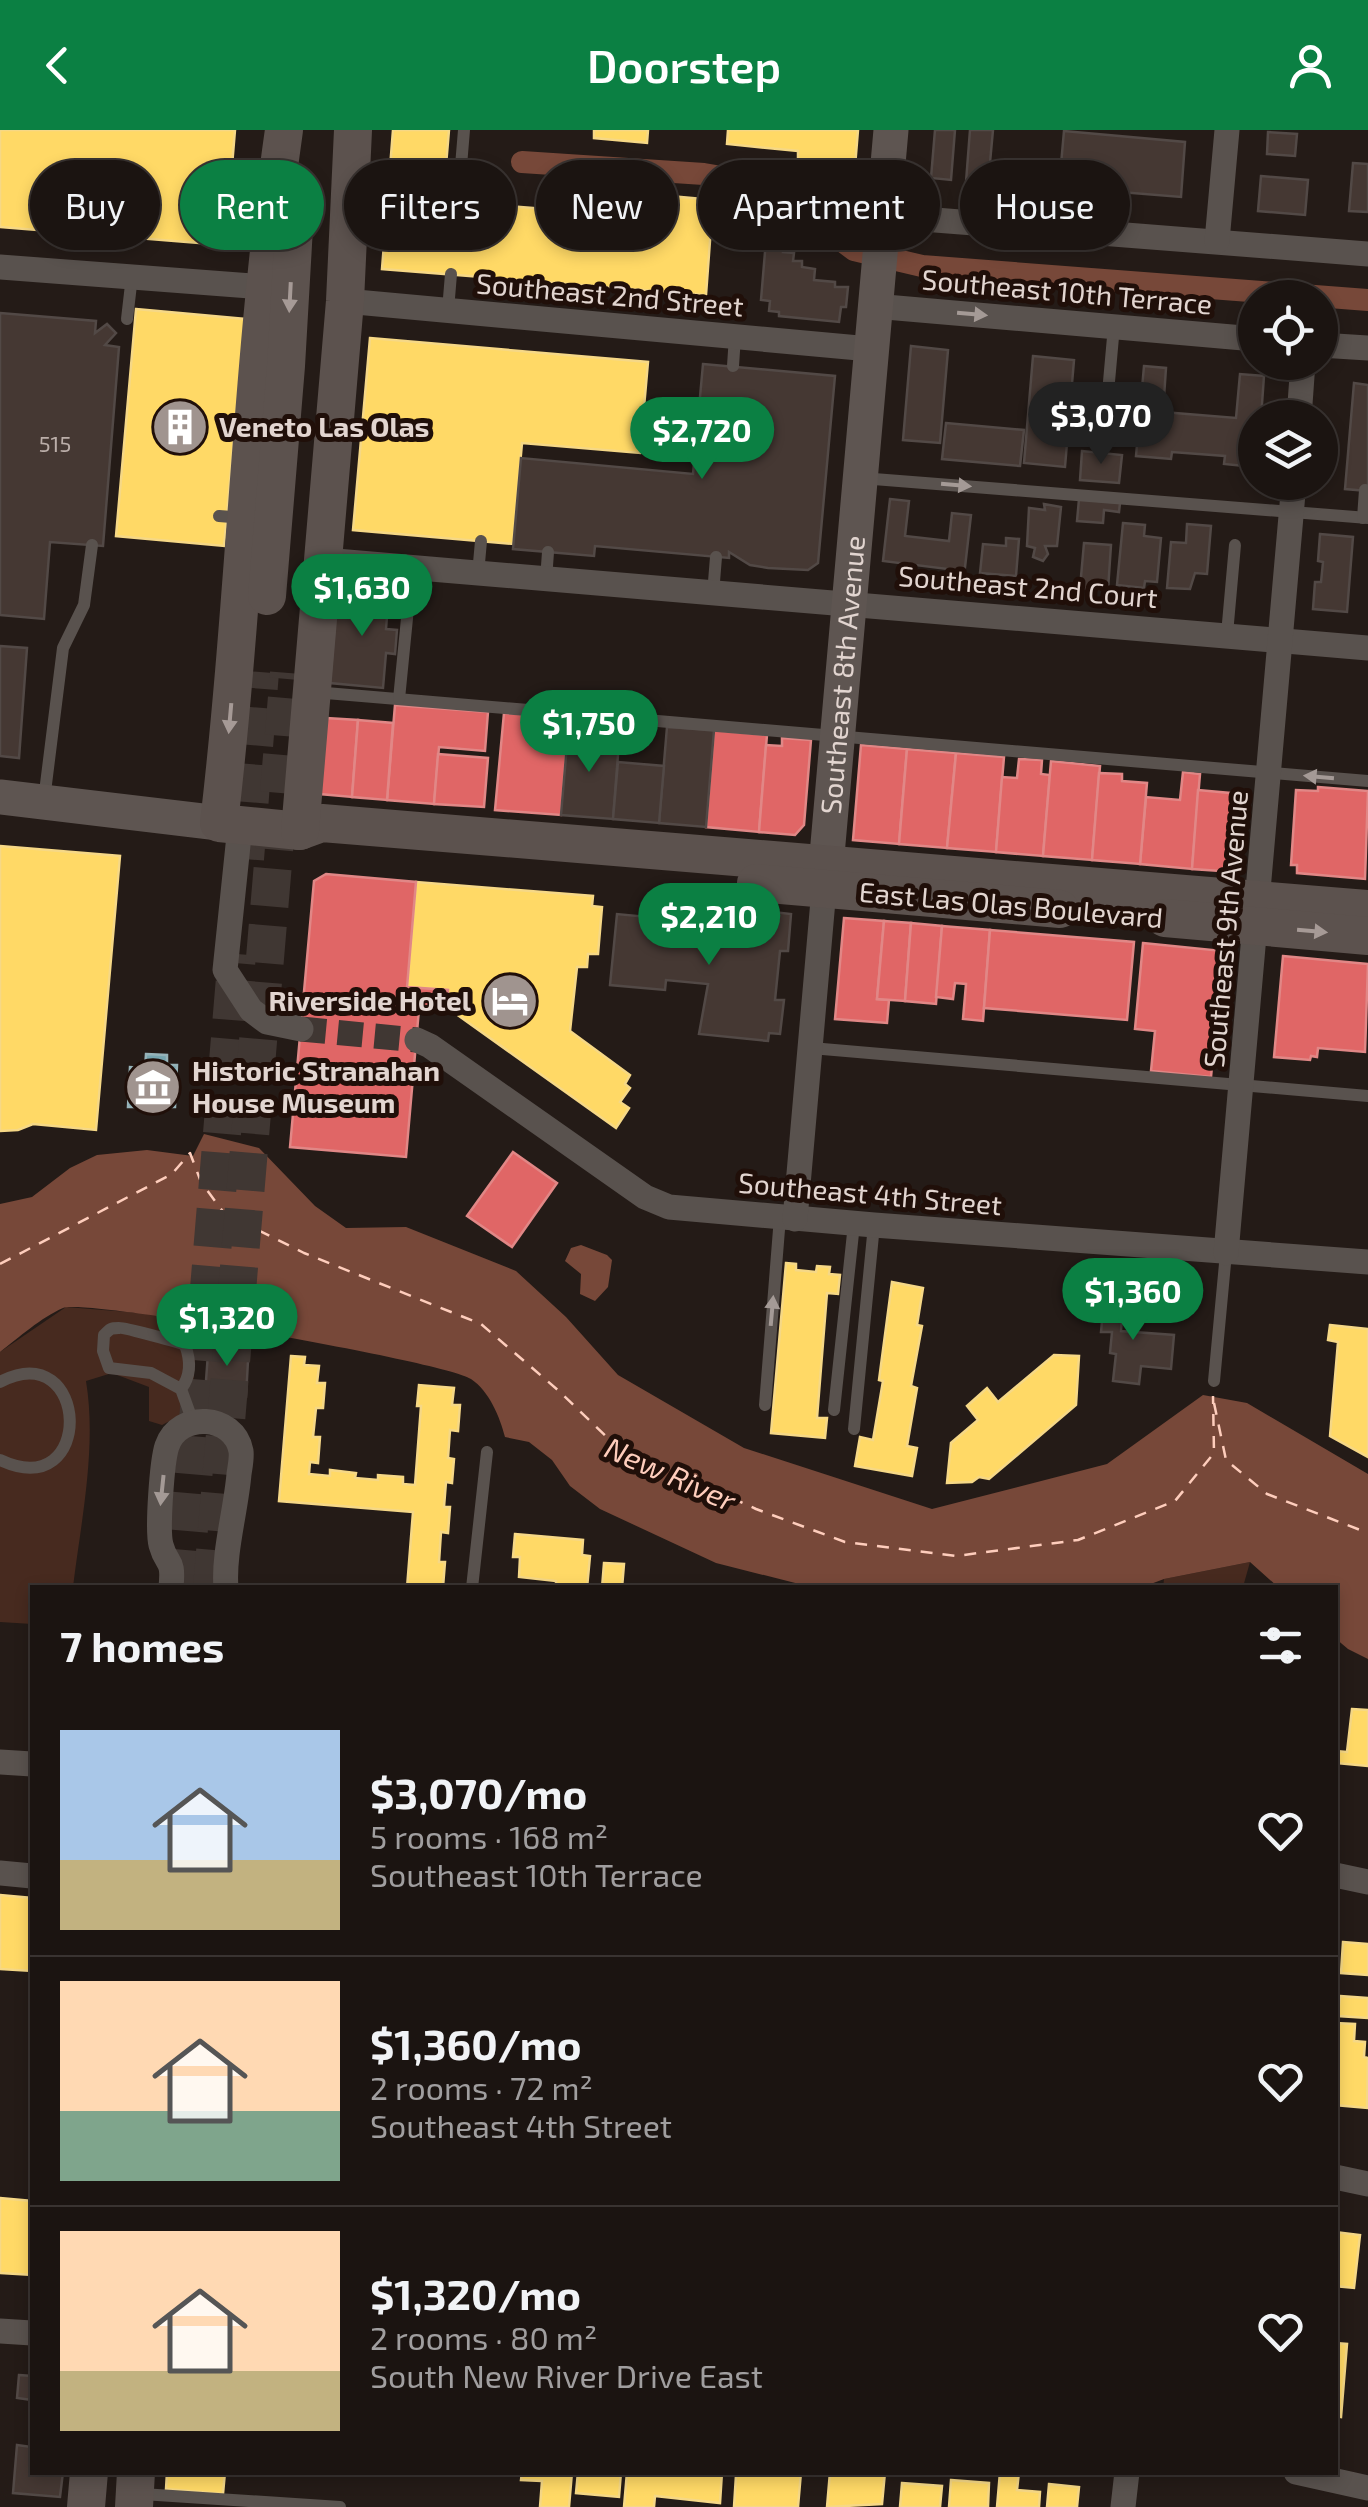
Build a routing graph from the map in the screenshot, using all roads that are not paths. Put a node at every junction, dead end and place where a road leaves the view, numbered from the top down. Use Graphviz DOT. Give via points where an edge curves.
graph roads {
  1 [pos="284,130"];
  2 [pos="295,130"];
  3 [pos="334,130"];
  4 [pos="353,130"];
  5 [pos="464,130"];
  6 [pos="891,130"];
  7 [pos="1227,130"];
  8 [pos="462,160"];
  9 [pos="888,160"];
  10 [pos="940,227"];
  11 [pos="1218,241"];
  12 [pos="880,250"];
  13 [pos="1368,254"];
  14 [pos="0,267"];
  15 [pos="451,274"];
  16 [pos="132,276"];
  17 [pos="264,287"];
  18 [pos="876,294"];
  19 [pos="345,301"];
  20 [pos="448,310"];
  21 [pos="126,319"];
  22 [pos="1114,326"];
  23 [pos="735,336"];
  24 [pos="1238,337"];
  25 [pos="1338,346"];
  26 [pos="870,348"];
  27 [pos="1368,348"];
  28 [pos="733,366"];
  29 [pos="1106,426"];
  30 [pos="859,478"];
  31 [pos="1364,490"];
  32 [pos="1293,500"];
  33 [pos="1292,512"];
  34 [pos="1366,518"];
  35 [pos="480,542"];
  36 [pos="1235,545"];
  37 [pos="92,546"];
  38 [pos="548,552"];
  39 [pos="716,556"];
  40 [pos="324,560"];
  41 [pos="412,568"];
  42 [pos="478,574"];
  43 [pos="546,580"];
  44 [pos="713,594"];
  45 [pos="848,604"];
  46 [pos="1226,634"];
  47 [pos="1280,639"];
  48 [pos="1368,648"];
  49 [pos="286,679"];
  50 [pos="398,699"];
  51 [pos="837,736"];
  52 [pos="1270,772"];
  53 [pos="1368,781"];
  54 [pos="0,797"];
  55 [pos="44,803"];
  56 [pos="229,824"];
  57 [pos="300,831"];
  58 [pos="825,876"];
  59 [pos="1368,909"];
  60 [pos="1257,913"];
  61 [pos="1368,936"];
  62 [pos="301,1029"];
  63 [pos="417,1040"];
  64 [pos="810,1048"];
  65 [pos="1242,1086"];
  66 [pos="1368,1096"];
  67 [pos="788,1218"];
  68 [pos="864,1225"];
  69 [pos="1226,1253"];
  70 [pos="1368,1262"];
  71 [pos="1214,1381"];
  72 [pos="0,1382"];
  73 [pos="181,1389"];
  74 [pos="765,1405"];
  75 [pos="834,1410"];
  76 [pos="193,1422"];
  77 [pos="854,1429"];
  78 [pos="487,1452"];
  79 [pos="0,1460"];
  80 [pos="171,1585"];
  81 [pos="226,1585"];
  82 [pos="472,1585"];
  83 [pos="0,1762"];
  84 [pos="30,1764"];
  85 [pos="0,1873"];
  86 [pos="30,1876"];
  87 [pos="1338,1876"];
  88 [pos="1368,1882"];
  89 [pos="1338,2178"];
  90 [pos="1368,2184"];
  91 [pos="0,2331"];
  92 [pos="30,2333"];
  93 [pos="1127,2475"];
  94 [pos="1310,2475"];
  95 [pos="1368,2488"];
  96 [pos="140,2491"];
  97 [pos="340,2507"];
  98 [pos="1124,2507"];
  1 -- 17 [label="main road"];
  2 -- 49 [label="main road, one-way"];
  3 -- 49 [label="main road"];
  4 -- 19 [label="main road"];
  5 -- 8 [label="lane"];
  6 -- 9 [label="main road, Southeast 8th Avenue"];
  7 -- 11 [label="street"];
  10 -- 11 [label="street"];
  11 -- 13 [label="street"];
  12 -- 18 [label="main road, Southeast 8th Avenue"];
  14 -- 16 [label="street"];
  15 -- 20 [label="lane"];
  16 -- 17 [label="street"];
  16 -- 21 [label="lane"];
  17 -- 56 [label="main road, one-way" via="233,517"];
  18 -- 22 [label="street, Southeast 10th Terrace, one-way"];
  18 -- 26 [label="main road, Southeast 8th Avenue"];
  19 -- 20 [label="street, Southeast 2nd Street"];
  19 -- 40 [label="main road"];
  20 -- 23 [label="street, Southeast 2nd Street"];
  22 -- 24 [label="street, Southeast 10th Terrace"];
  22 -- 29 [label="lane"];
  23 -- 26 [label="street, Southeast 2nd Street"];
  23 -- 28 [label="lane"];
  25 -- 27 [label="street"];
  26 -- 30 [label="main road, Southeast 8th Avenue"];
  30 -- 33 [label="lane, one-way"];
  30 -- 45 [label="main road, Southeast 8th Avenue"];
  31 -- 34 [label="lane"];
  32 -- 33 [label="street, Southeast 9th Avenue"];
  33 -- 34 [label="lane"];
  33 -- 47 [label="street, Southeast 9th Avenue"];
  35 -- 42 [label="lane"];
  36 -- 46 [label="lane"];
  37 -- 55 [label="lane" via="84,605 63,648"];
  38 -- 43 [label="lane"];
  39 -- 44 [label="lane"];
  40 -- 41 [label="street, Southeast 2nd Court"];
  40 -- 49 [label="main road"];
  41 -- 42 [label="street, Southeast 2nd Court"];
  41 -- 50 [label="lane"];
  42 -- 43 [label="street, Southeast 2nd Court"];
  43 -- 44 [label="street, Southeast 2nd Court"];
  44 -- 45 [label="street, Southeast 2nd Court"];
  45 -- 46 [label="street, Southeast 2nd Court"];
  45 -- 51 [label="main road, Southeast 8th Avenue"];
  46 -- 47 [label="street, Southeast 2nd Court"];
  47 -- 48 [label="street, Southeast 2nd Court"];
  47 -- 52 [label="street, Southeast 9th Avenue"];
  49 -- 50 [label="lane"];
  49 -- 57 [label="main road"];
  50 -- 51 [label="lane"];
  51 -- 52 [label="lane"];
  51 -- 58 [label="main road, Southeast 8th Avenue"];
  53 -- 52 [label="lane, one-way"];
  52 -- 60 [label="street, Southeast 9th Avenue"];
  54 -- 55 [label="main road, East Las Olas Boulevard"];
  55 -- 56 [label="main road, East Las Olas Boulevard"];
  56 -- 57 [label="main road, East Las Olas Boulevard"];
  56 -- 62 [label="street" via="225,970 251,1010 267,1022"];
  57 -- 58 [label="main road, East Las Olas Boulevard" via="319,846"];
  58 -- 60 [label="main road, East Las Olas Boulevard"];
  58 -- 64 [label="street, Southeast 8th Avenue"];
  59 -- 60 [label="main road, East Las Olas Boulevard"];
  60 -- 61 [label="main road, East Las Olas Boulevard, one-way"];
  60 -- 65 [label="street, Southeast 9th Avenue"];
  63 -- 67 [label="street, Southeast 4th Street" via="655,1203"];
  64 -- 65 [label="lane"];
  64 -- 67 [label="street, Southeast 8th Avenue"];
  65 -- 66 [label="lane"];
  65 -- 69 [label="street, Southeast 9th Avenue"];
  67 -- 68 [label="street, Southeast 4th Street"];
  74 -- 67 [label="lane, one-way"];
  68 -- 69 [label="street, Southeast 4th Street"];
  68 -- 75 [label="lane"];
  68 -- 77 [label="lane"];
  69 -- 70 [label="street, Southeast 4th Street"];
  69 -- 71 [label="lane, Southeast 9th Avenue"];
  72 -- 79 [label="lane" via="41,1377 71,1410 72,1425 60,1453 47,1462 17,1467"];
  73 -- 73 [label="lane" via="151,1373 109,1368 104,1335 125,1327 179,1341 190,1366"];
  73 -- 76 [label="lane"];
  76 -- 80 [label="street, one-way" via="167,1446 158,1527 161,1548 174,1566"];
  76 -- 81 [label="street" via="224,1426 241,1451"];
  78 -- 82 [label="lane"];
  83 -- 84 [label="street"];
  85 -- 86 [label="street"];
  87 -- 88 [label="street"];
  89 -- 90 [label="street"];
  91 -- 92 [label="street"];
  93 -- 98 [label="street"];
  94 -- 95 [label="street"];
  96 -- 97 [label="lane"];
}
